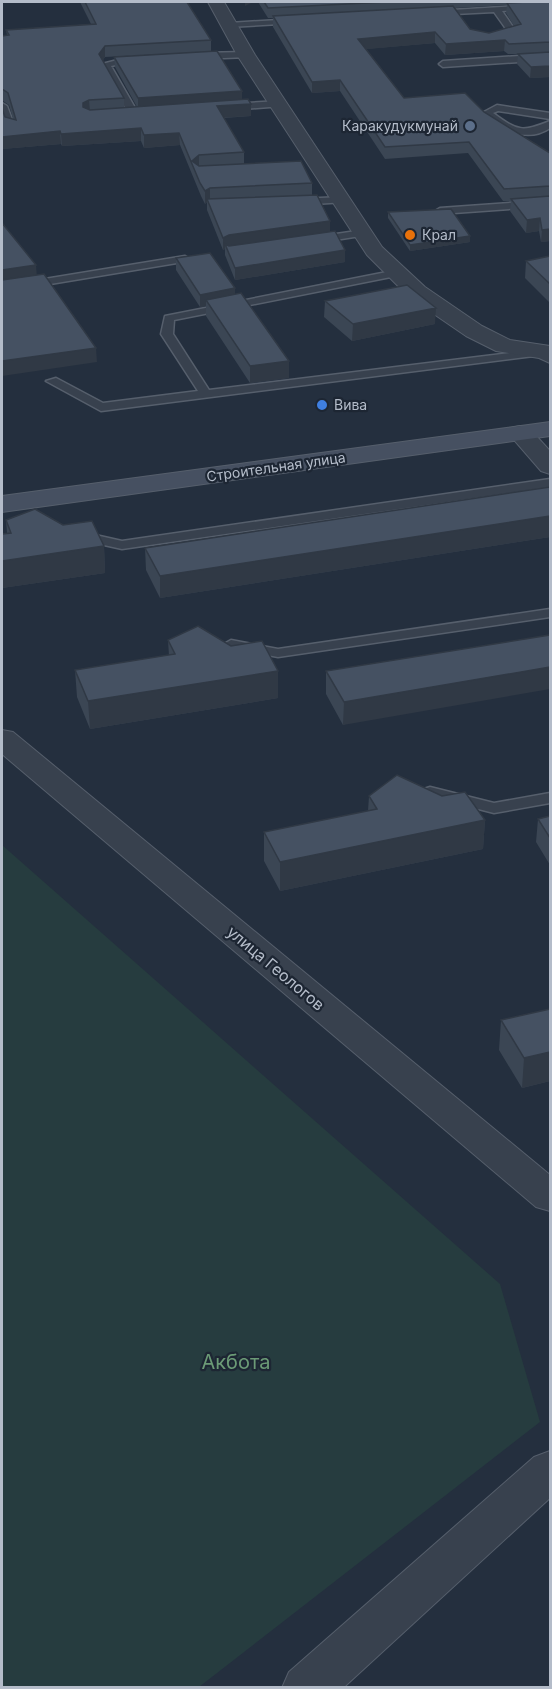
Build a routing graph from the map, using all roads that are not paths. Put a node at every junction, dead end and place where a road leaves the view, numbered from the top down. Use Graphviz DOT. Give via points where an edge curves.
graph roads {
  1 [pos="216,2"];
  2 [pos="550,6"];
  3 [pos="496,9"];
  4 [pos="456,12"];
  5 [pos="420,14"];
  6 [pos="309,20"];
  7 [pos="462,20"];
  8 [pos="229,25"];
  9 [pos="488,38"];
  10 [pos="246,55"];
  11 [pos="191,57"];
  12 [pos="550,57"];
  13 [pos="147,58"];
  14 [pos="443,64"];
  15 [pos="280,104"];
  16 [pos="2,106"];
  17 [pos="223,108"];
  18 [pos="144,113"];
  19 [pos="122,114"];
  20 [pos="133,114"];
  21 [pos="550,116"];
  22 [pos="550,124"];
  23 [pos="13,128"];
  24 [pos="342,200"];
  25 [pos="287,202"];
  26 [pos="550,203"];
  27 [pos="440,212"];
  28 [pos="363,233"];
  29 [pos="307,241"];
  30 [pos="185,259"];
  31 [pos="397,273"];
  32 [pos="2,289"];
  33 [pos="549,353"];
  34 [pos="52,381"];
  35 [pos="206,394"];
  36 [pos="550,429"];
  37 [pos="520,433"];
  38 [pos="550,466"];
  39 [pos="550,483"];
  40 [pos="2,504"];
  41 [pos="91,538"];
  42 [pos="550,613"];
  43 [pos="231,644"];
  44 [pos="2,738"];
  45 [pos="430,792"];
  46 [pos="550,798"];
  47 [pos="550,1197"];
  48 [pos="550,1470"];
  49 [pos="307,1688"];
  1 -- 8 [label="street"];
  2 -- 3 [label="lane"];
  3 -- 4 [label="lane"];
  3 -- 9 [label="lane" via="514,34"];
  4 -- 5 [label="lane"];
  4 -- 7 [label="lane"];
  6 -- 8 [label="lane"];
  8 -- 10 [label="street"];
  10 -- 11 [label="lane"];
  10 -- 15 [label="street"];
  12 -- 14 [label="lane"];
  13 -- 20 [label="lane" via="106,64"];
  15 -- 17 [label="lane"];
  15 -- 24 [label="street" via="314,165"];
  16 -- 23 [label="lane"];
  18 -- 20 [label="lane"];
  19 -- 20 [label="lane"];
  21 -- 22 [label="lane" via="497,108 487,113 517,133 535,132"];
  24 -- 25 [label="lane"];
  24 -- 28 [label="street"];
  26 -- 27 [label="lane"];
  28 -- 29 [label="lane"];
  28 -- 31 [label="street" via="374,251"];
  30 -- 32 [label="lane"];
  31 -- 33 [label="street" via="417,292 474,331 504,345"];
  31 -- 35 [label="lane" via="169,318 167,334"];
  33 -- 35 [label="lane"];
  34 -- 35 [label="lane" via="101,407"];
  36 -- 37 [label="main road, Строительная улица"];
  37 -- 38 [label="street"];
  37 -- 40 [label="main road, Строительная улица"];
  39 -- 41 [label="lane" via="122,545"];
  42 -- 43 [label="lane" via="278,653"];
  44 -- 47 [label="street, улица Геологов"];
  45 -- 46 [label="lane" via="494,808"];
  48 -- 49 [label="street"];
}
